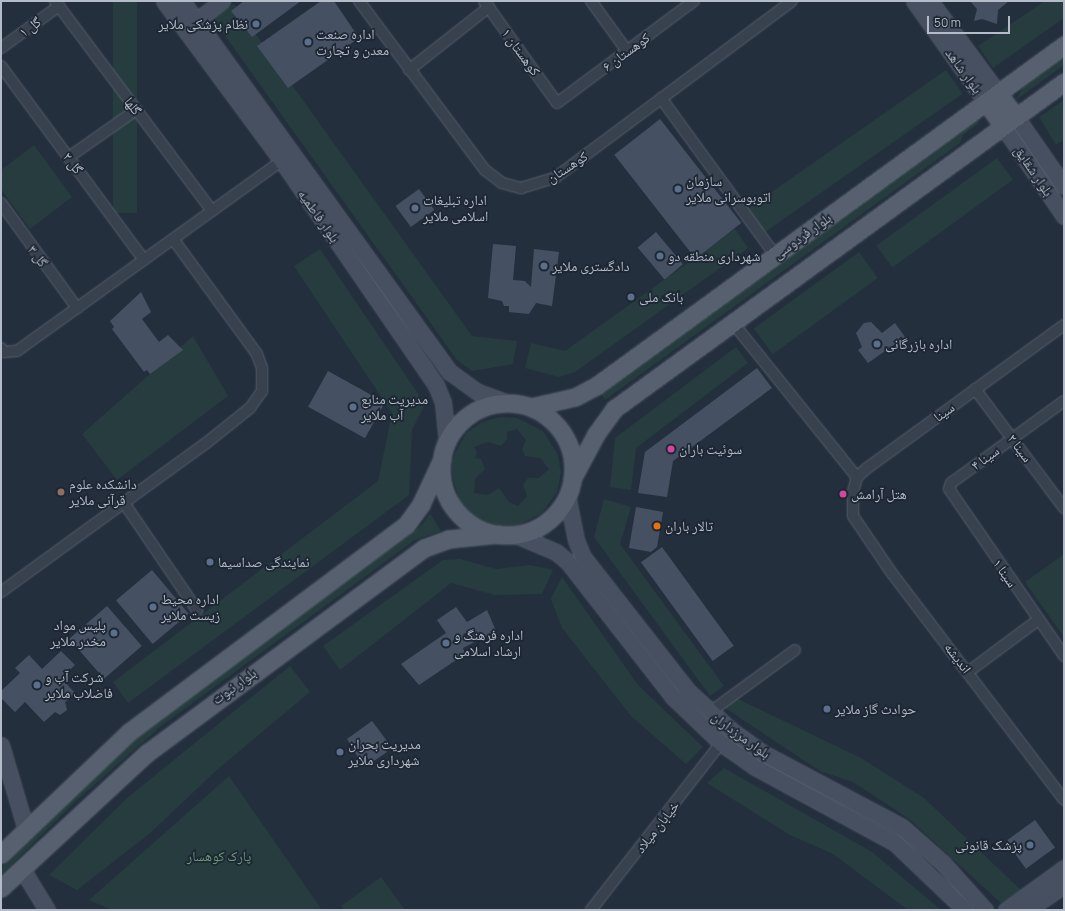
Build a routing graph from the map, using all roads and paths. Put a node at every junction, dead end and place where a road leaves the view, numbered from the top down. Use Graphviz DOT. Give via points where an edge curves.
graph roads {
  1 [pos="222,1"];
  2 [pos="359,1"];
  3 [pos="591,1"];
  4 [pos="693,1"];
  5 [pos="792,1"];
  6 [pos="914,1"];
  7 [pos="930,1"];
  8 [pos="57,3"];
  9 [pos="177,4"];
  10 [pos="487,4"];
  11 [pos="191,25"];
  12 [pos="1064,45"];
  13 [pos="1,48"];
  14 [pos="627,51"];
  15 [pos="1,66"];
  16 [pos="409,70"];
  17 [pos="1064,82"];
  18 [pos="661,98"];
  19 [pos="992,98"];
  20 [pos="557,103"];
  21 [pos="136,110"];
  22 [pos="1010,122"];
  23 [pos="287,157"];
  24 [pos="69,158"];
  25 [pos="1064,186"];
  26 [pos="2,206"];
  27 [pos="212,211"];
  28 [pos="1064,216"];
  29 [pos="174,239"];
  30 [pos="775,255"];
  31 [pos="144,260"];
  32 [pos="77,308"];
  33 [pos="733,323"];
  34 [pos="1064,325"];
  35 [pos="2,350"];
  36 [pos="975,389"];
  37 [pos="1064,401"];
  38 [pos="509,403"];
  39 [pos="531,407"];
  40 [pos="1013,438"];
  41 [pos="446,442"];
  42 [pos="442,459"];
  43 [pos="857,477"];
  44 [pos="572,479"];
  45 [pos="949,489"];
  46 [pos="567,495"];
  47 [pos="124,503"];
  48 [pos="1064,508"];
  49 [pos="497,534"];
  50 [pos="514,534"];
  51 [pos="1,592"];
  52 [pos="197,610"];
  53 [pos="1038,620"];
  54 [pos="795,650"];
  55 [pos="1064,656"];
  56 [pos="968,672"];
  57 [pos="710,712"];
  58 [pos="721,743"];
  59 [pos="1,745"];
  60 [pos="1064,800"];
  61 [pos="26,830"];
  62 [pos="1,854"];
  63 [pos="1064,868"];
  64 [pos="22,869"];
  65 [pos="1064,885"];
  66 [pos="1,888"];
  67 [pos="47,910"];
  68 [pos="591,910"];
  69 [pos="965,910"];
  70 [pos="985,910"];
  71 [pos="1006,910"];
  72 [pos="1027,910"];
  1 -- 11 [label="main road"];
  2 -- 16 [label="street, کوهستان"];
  3 -- 14 [label="street"];
  4 -- 14 [label="street, کوهستان ۶"];
  5 -- 18 [label="street, کوهستان"];
  6 -- 19 [label="main road, بلوار شاهد"];
  7 -- 19 [label="main road, بلوار شاهد"];
  8 -- 13 [label="street, گل ۱"];
  8 -- 21 [label="street, گلها"];
  9 -- 11 [label="main road, بلوار فاطمیه"];
  10 -- 16 [label="street"];
  10 -- 20 [label="street, کوهستان ۱"];
  11 -- 23 [label="main road, بلوار فاطمیه"];
  12 -- 19 [label="main road, بلوار فردوسی"];
  14 -- 20 [label="street, کوهستان ۶"];
  15 -- 24 [label="street, گل ۲"];
  16 -- 18 [label="street, کوهستان" via="485,170 502,183 521,188 556,177"];
  17 -- 22 [label="main road"];
  18 -- 30 [label="street"];
  19 -- 22 [label="main road"];
  19 -- 30 [label="main road, بلوار فردوسی"];
  21 -- 24 [label="street"];
  21 -- 27 [label="street, گلها"];
  22 -- 25 [label="main road, بلوار شقایق"];
  22 -- 28 [label="main road, بلوار شقایق"];
  22 -- 33 [label="main road"];
  23 -- 27 [label="street"];
  23 -- 38 [label="main road, بلوار فاطمیه" via="450,372 478,392"];
  23 -- 41 [label="main road, بلوار فاطمیه" via="436,384 444,402"];
  24 -- 31 [label="street, گل ۲"];
  26 -- 32 [label="street, گل ۳"];
  27 -- 29 [label="street"];
  29 -- 31 [label="street"];
  29 -- 47 [label="street" via="257,354 262,368 262,391 233,422"];
  30 -- 39 [label="main road, بلوار فردوسی" via="596,386 575,397"];
  31 -- 32 [label="street"];
  32 -- 35 [label="street" via="17,351"];
  33 -- 43 [label="street"];
  33 -- 44 [label="main road" via="614,409"];
  34 -- 36 [label="street, سینا"];
  36 -- 40 [label="street, سینا ۲"];
  36 -- 43 [label="street, سینا"];
  37 -- 40 [label="street, سینا ۴"];
  38 -- 39 [label="main road"];
  38 -- 41 [label="main road" via="479,409 465,417"];
  39 -- 44 [label="main road" via="559,428 572,461"];
  40 -- 45 [label="street, سینا ۴" via="951,483"];
  40 -- 48 [label="street, سینا ۲"];
  41 -- 42 [label="main road"];
  42 -- 49 [label="main road" via="444,488 450,502 470,523"];
  42 -- 61 [label="main road, بلوار نبوت" via="421,504 406,525 129,732"];
  43 -- 56 [label="street, اندیشه" via="853,516"];
  44 -- 46 [label="main road"];
  45 -- 53 [label="street, سینا ۱"];
  46 -- 50 [label="main road" via="546,522"];
  46 -- 57 [label="main road, بلوار مرزداران" via="576,540 583,557 664,662"];
  47 -- 51 [label="street"];
  47 -- 52 [label="street"];
  49 -- 50 [label="main road"];
  49 -- 64 [label="main road, بلوار نبوت" via="449,539 424,548 192,717 104,792"];
  50 -- 58 [label="main road, بلوار مرزداران" via="556,552 568,562 673,697"];
  53 -- 55 [label="street, سینا ۱"];
  53 -- 56 [label="street"];
  54 -- 57 [label="street"];
  56 -- 60 [label="street, اندیشه"];
  57 -- 70 [label="main road, بلوار مرزداران" via="763,753 902,827 942,863"];
  58 -- 68 [label="street, خیابان میلاد"];
  58 -- 69 [label="main road, بلوار مرزداران" via="755,766 895,842"];
  59 -- 61 [label="main road"];
  61 -- 62 [label="main road, بلوار نبوت"];
  63 -- 71 [label="main road"];
  64 -- 66 [label="main road, بلوار نبوت"];
  64 -- 67 [label="main road"];
  65 -- 72 [label="main road"];
}
